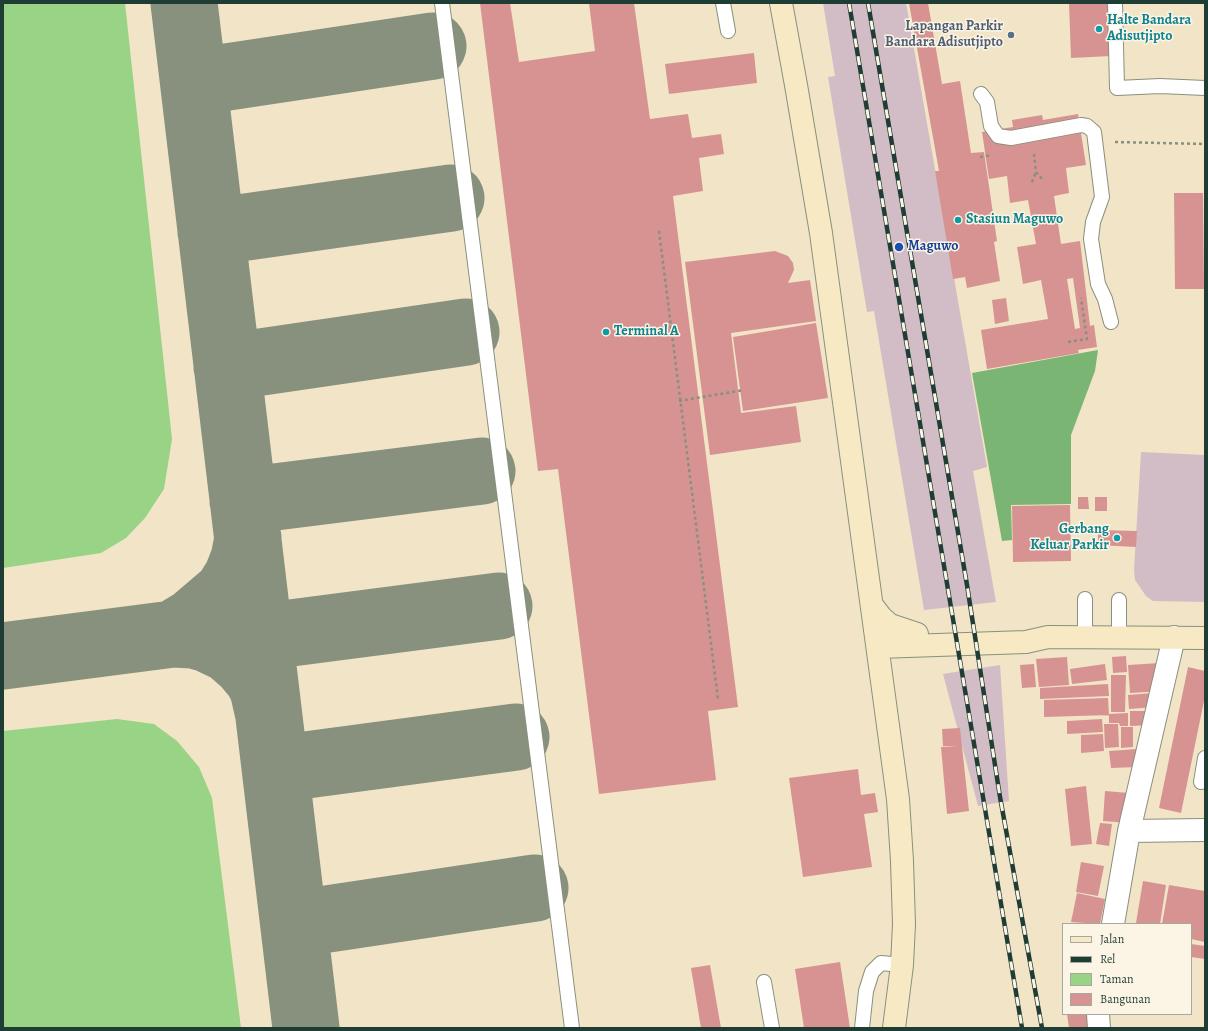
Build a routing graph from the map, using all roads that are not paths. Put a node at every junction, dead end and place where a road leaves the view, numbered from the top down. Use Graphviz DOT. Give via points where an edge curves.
graph roads {
  1 [pos="442,3"];
  2 [pos="723,3"];
  3 [pos="781,3"];
  4 [pos="1115,3"];
  5 [pos="728,31"];
  6 [pos="1205,88"];
  7 [pos="981,94"];
  8 [pos="1111,322"];
  9 [pos="1085,599"];
  10 [pos="1119,600"];
  11 [pos="872,605"];
  12 [pos="1084,637"];
  13 [pos="1119,637"];
  14 [pos="1174,637"];
  15 [pos="1205,638"];
  16 [pos="917,640"];
  17 [pos="877,641"];
  18 [pos="882,680"];
  19 [pos="1205,758"];
  20 [pos="1201,782"];
  21 [pos="1205,830"];
  22 [pos="1129,831"];
  23 [pos="1113,923"];
  24 [pos="902,966"];
  25 [pos="764,982"];
  26 [pos="1098,1015"];
  27 [pos="572,1028"];
  28 [pos="772,1028"];
  29 [pos="862,1028"];
  30 [pos="894,1028"];
  31 [pos="1099,1028"];
  1 -- 27 [label="lane"];
  2 -- 5 [label="lane"];
  3 -- 11 [label="street" via="821,233"];
  4 -- 6 [label="lane" via="1117,88"];
  7 -- 8 [label="lane" via="987,102 991,126 998,136 1011,138 1081,125 1091,128 1094,132 1102,197 1093,222 1092,239 1098,284 1106,299"];
  9 -- 12 [label="lane"];
  10 -- 13 [label="lane"];
  11 -- 16 [label="street" via="890,626"];
  11 -- 17 [label="street"];
  12 -- 13 [label="street"];
  12 -- 16 [label="street" via="1048,637 1025,632"];
  13 -- 14 [label="street"];
  14 -- 15 [label="street"];
  14 -- 22 [label="street"];
  16 -- 17 [label="street"];
  16 -- 18 [label="street" via="895,659"];
  17 -- 18 [label="street"];
  18 -- 24 [label="street" via="898,800 904,924"];
  19 -- 20 [label="lane"];
  21 -- 22 [label="street"];
  22 -- 23 [label="street"];
  24 -- 29 [label="lane" via="881,963 872,972 866,990"];
  24 -- 30 [label="street"];
  25 -- 28 [label="lane"];
  26 -- 31 [label="street"];
}
